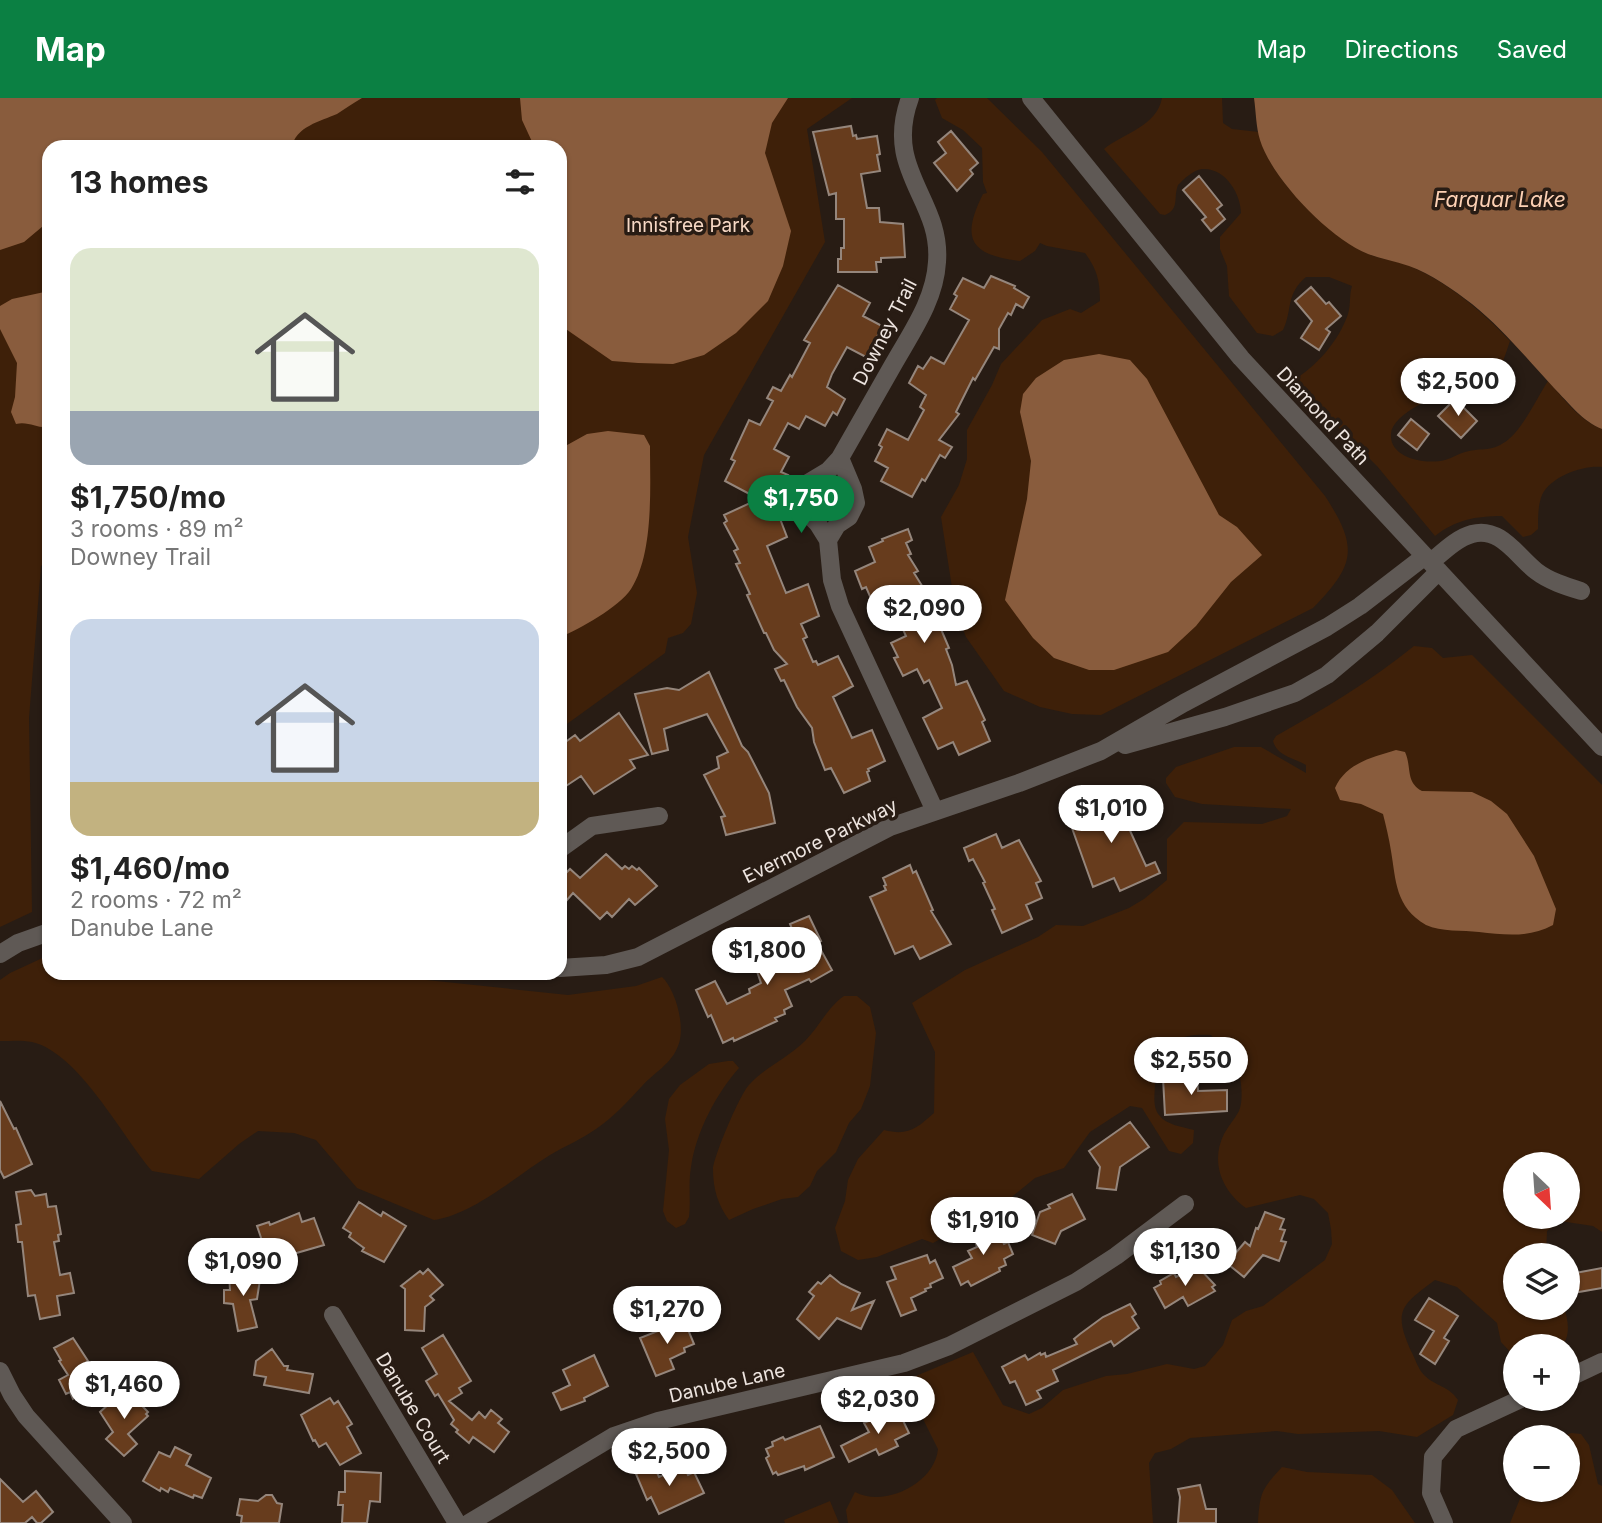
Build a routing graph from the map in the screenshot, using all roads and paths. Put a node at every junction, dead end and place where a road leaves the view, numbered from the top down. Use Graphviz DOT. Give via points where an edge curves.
graph roads {
  1 [pos="910,98"];
  2 [pos="1031,98"];
  3 [pos="840,458"];
  4 [pos="828,540"];
  5 [pos="1432,563"];
  6 [pos="1581,591"];
  7 [pos="1602,747"];
  8 [pos="1101,751"];
  9 [pos="935,811"];
  10 [pos="659,816"];
  11 [pos="567,844"];
  12 [pos="42,934"];
  13 [pos="0,954"];
  14 [pos="567,968"];
  15 [pos="1185,1204"];
  16 [pos="333,1315"];
  17 [pos="1602,1362"];
  18 [pos="0,1371"];
  19 [pos="1580,1372"];
  20 [pos="1503,1407"];
  21 [pos="122,1523"];
  22 [pos="457,1523"];
  23 [pos="469,1523"];
  24 [pos="1444,1523"];
  1 -- 3 [label="street, Downey Trail" via="901,134 908,171 935,239 934,282 924,309"];
  2 -- 5 [label="street, Diamond Path" via="1241,358"];
  3 -- 4 [label="street" via="856,503"];
  3 -- 4 [label="street, Downey Trail" via="808,483 803,498 808,514"];
  4 -- 9 [label="street" via="840,606"];
  5 -- 6 [label="street" via="1465,537 1486,533 1503,540 1545,577"];
  5 -- 7 [label="street, Diamond Path"];
  5 -- 8 [label="street, Evermore Parkway" via="1327,627"];
  5 -- 8 [label="street, Evermore Parkway" via="1357,650 1327,675 1295,693 1225,717"];
  8 -- 9 [label="street, Evermore Parkway"];
  9 -- 14 [label="street, Evermore Parkway" via="890,827 638,957"];
  10 -- 11 [label="street" via="592,826"];
  12 -- 13 [label="street"];
  15 -- 23 [label="street, Danube Lane" via="1076,1282 949,1346 904,1363 658,1421 614,1436"];
  16 -- 22 [label="street, Danube Court"];
  17 -- 19 [label="street"];
  18 -- 21 [label="street" via="26,1416"];
  20 -- 24 [label="street" via="1456,1429 1433,1457 1431,1493"];
}
